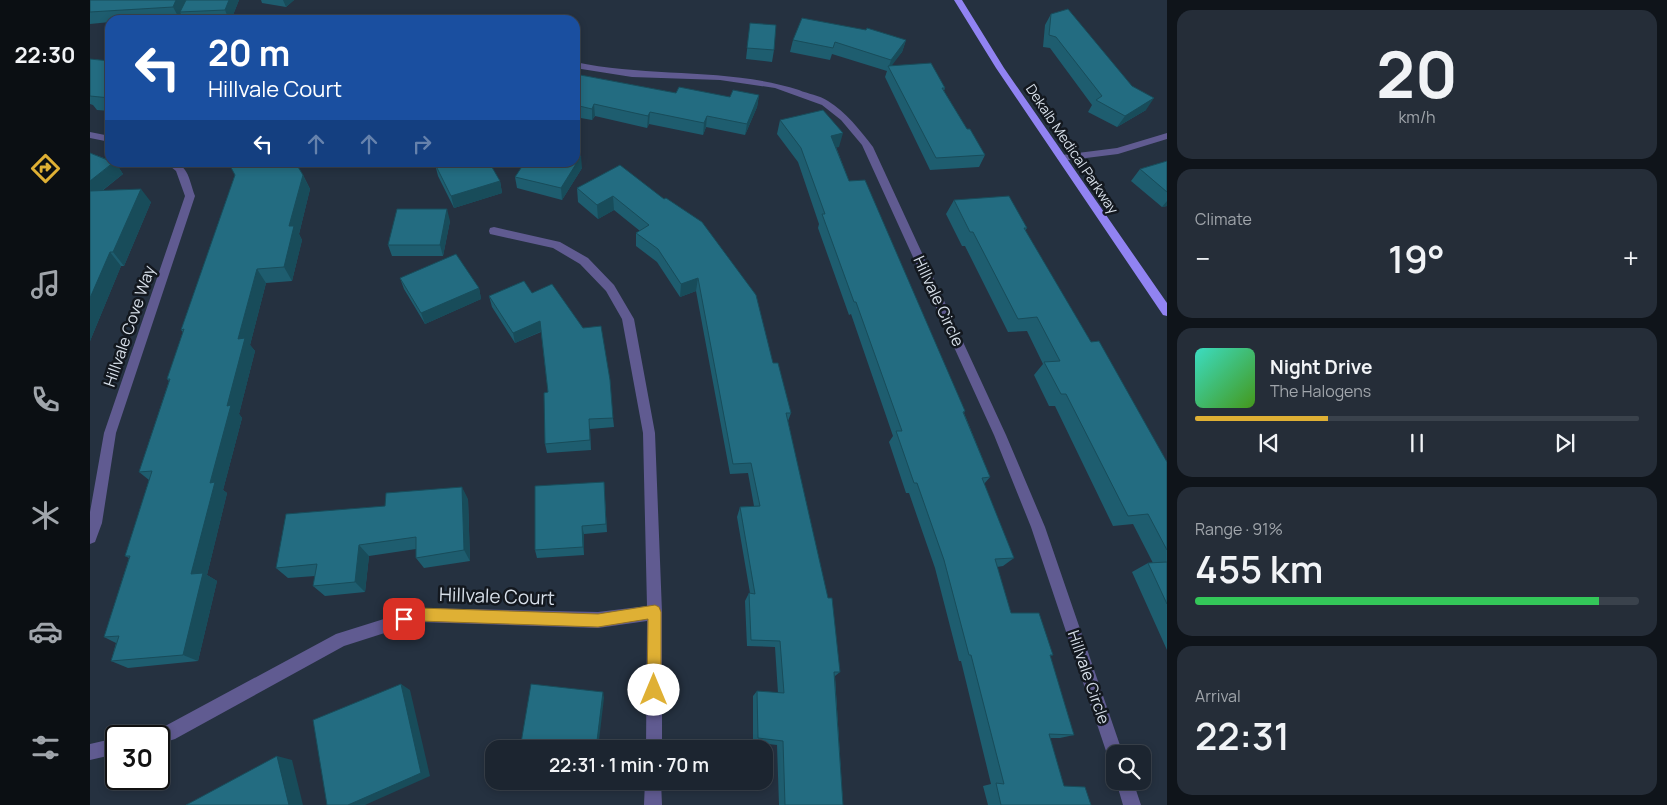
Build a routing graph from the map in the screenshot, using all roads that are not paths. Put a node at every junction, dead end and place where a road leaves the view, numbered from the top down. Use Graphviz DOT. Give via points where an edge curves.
graph roads {
  1 [pos="958,0"];
  2 [pos="580,66"];
  3 [pos="90,135"];
  4 [pos="1167,135"];
  5 [pos="105,138"];
  6 [pos="1062,158"];
  7 [pos="177,167"];
  8 [pos="494,232"];
  9 [pos="1167,312"];
  10 [pos="90,537"];
  11 [pos="655,612"];
  12 [pos="170,732"];
  13 [pos="654,740"];
  14 [pos="1112,745"];
  15 [pos="105,749"];
  16 [pos="90,752"];
  17 [pos="653,790"];
  18 [pos="1127,790"];
  19 [pos="653,805"];
  20 [pos="1132,805"];
  1 -- 6 [label="main road, Dekalb Medical Parkway"];
  2 -- 14 [label="street, Hillvale Circle" via="616,73 750,80 788,88 825,103 851,124 870,150 1000,435 1038,527"];
  3 -- 5 [label="street"];
  4 -- 6 [label="street" via="1118,151"];
  6 -- 9 [label="main road, Dekalb Medical Parkway"];
  7 -- 10 [label="street, Hillvale Cove Way" via="190,196 110,433"];
  8 -- 11 [label="street" via="556,245 584,261 610,288 628,320 649,433"];
  11 -- 12 [label="street, Hillvale Court" via="598,620 419,615 341,638"];
  11 -- 13 [label="street"];
  15 -- 16 [label="street"];
  17 -- 19 [label="street"];
  18 -- 20 [label="street"];
}
